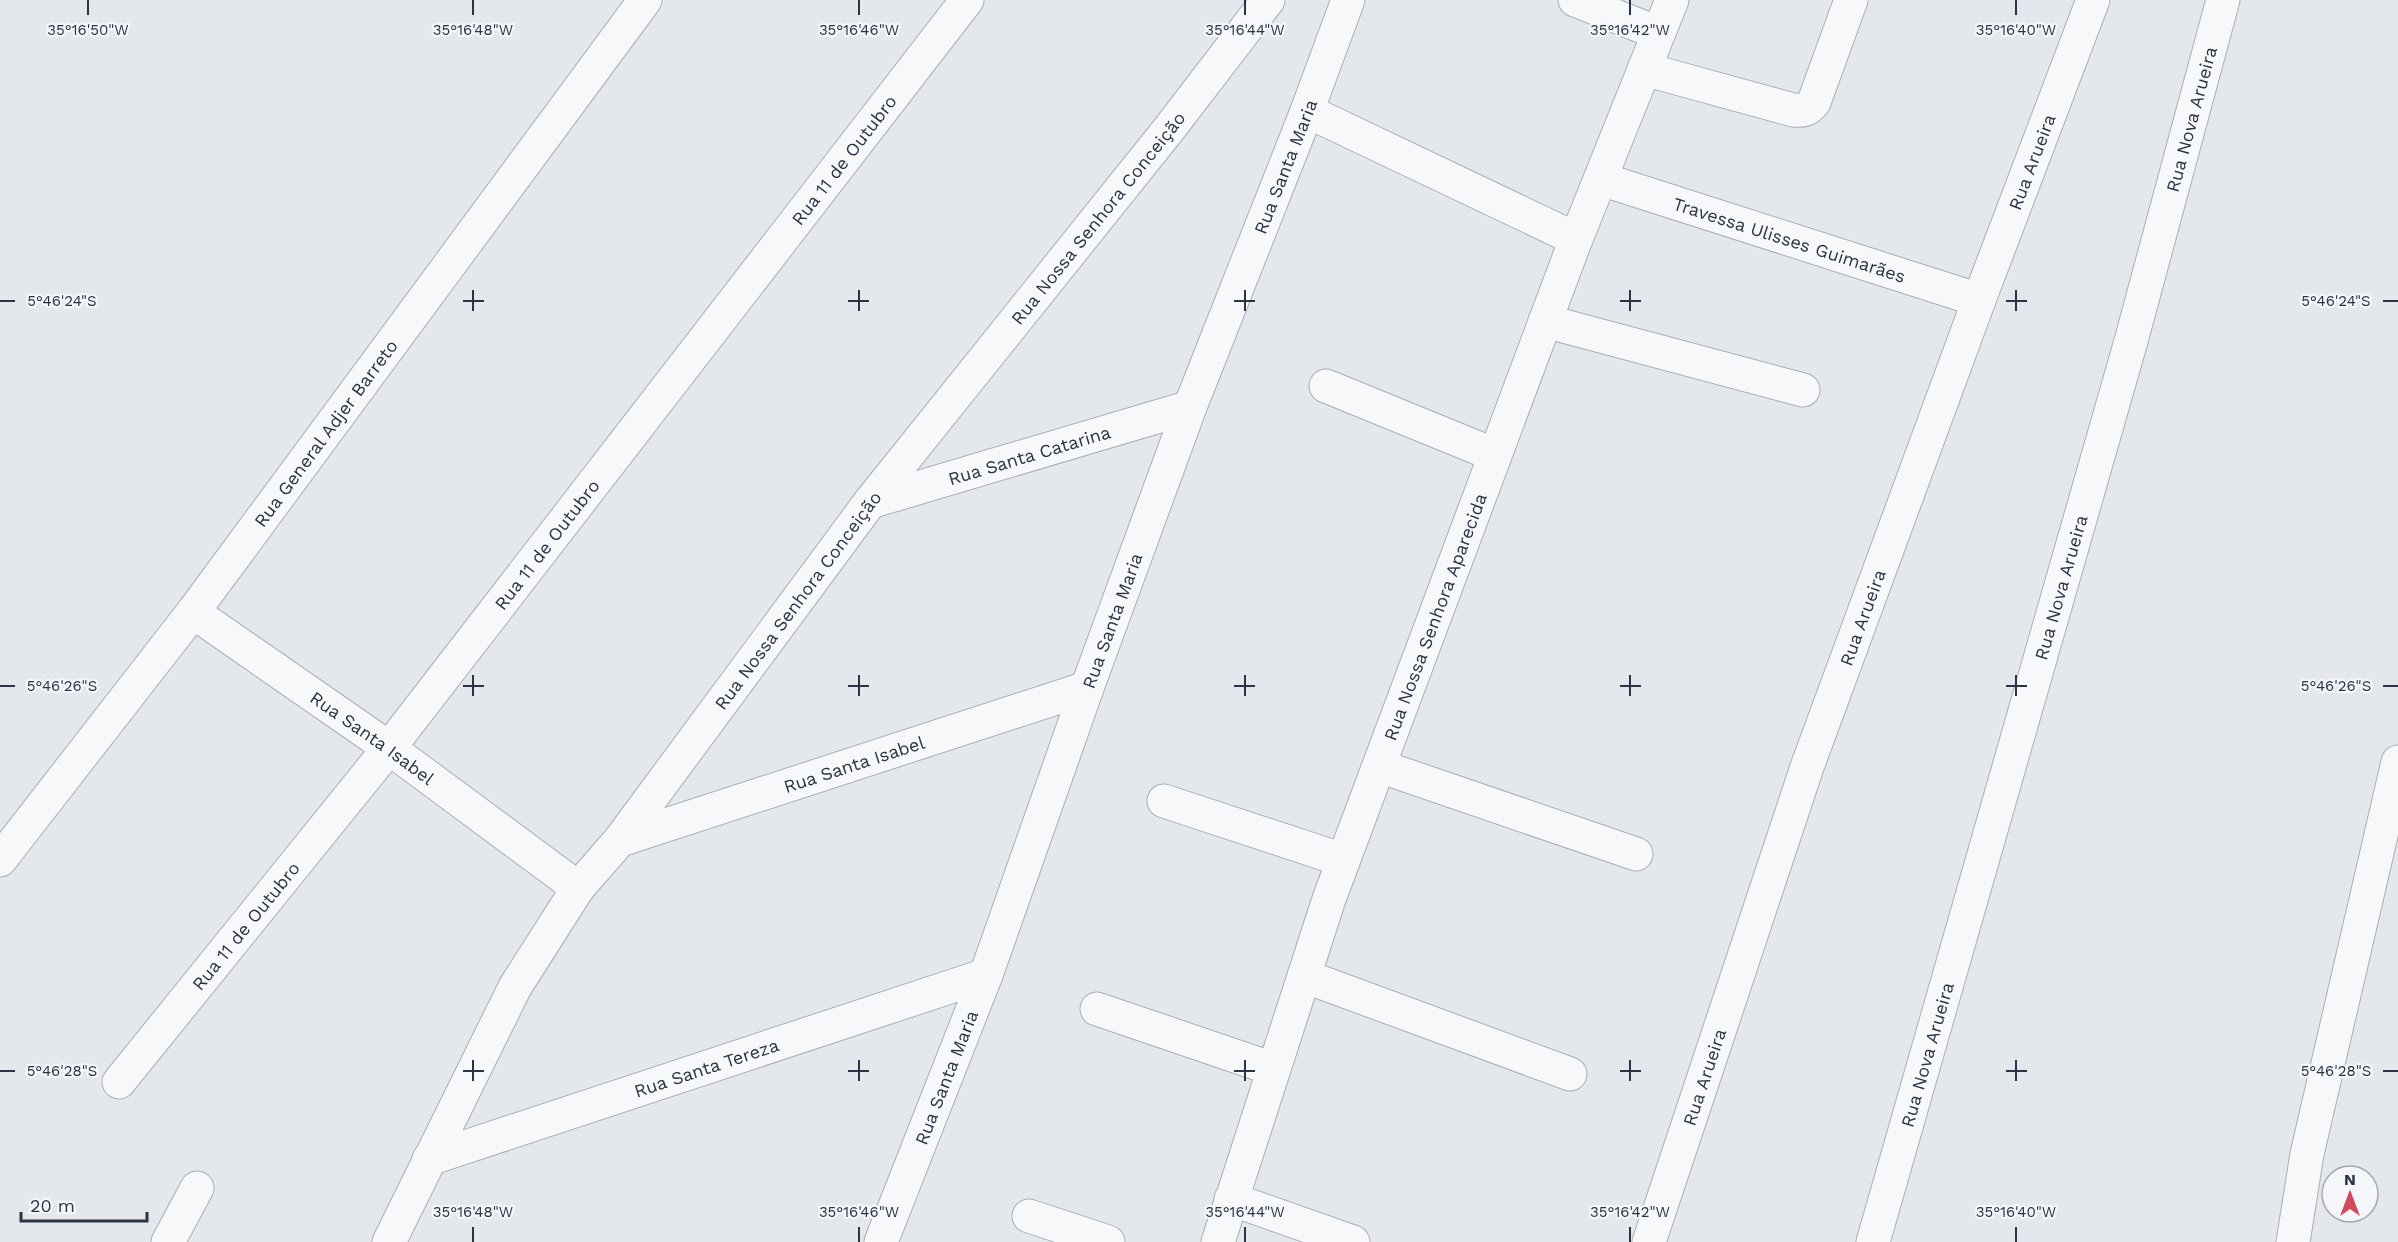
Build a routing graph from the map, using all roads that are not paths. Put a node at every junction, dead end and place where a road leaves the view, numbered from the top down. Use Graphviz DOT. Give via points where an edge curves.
graph roads {
  1 [pos="645,0"];
  2 [pos="967,0"];
  3 [pos="1268,0"];
  4 [pos="1348,0"];
  5 [pos="1575,0"];
  6 [pos="1672,0"];
  7 [pos="1851,0"];
  8 [pos="2093,0"];
  9 [pos="2223,0"];
  10 [pos="1658,33"];
  11 [pos="1644,69"];
  12 [pos="1307,111"];
  13 [pos="1601,179"];
  14 [pos="1576,239"];
  15 [pos="1979,300"];
  16 [pos="1545,321"];
  17 [pos="1326,386"];
  18 [pos="1803,390"];
  19 [pos="1190,407"];
  20 [pos="1494,455"];
  21 [pos="870,502"];
  22 [pos="193,612"];
  23 [pos="1087,688"];
  24 [pos="389,748"];
  25 [pos="2398,762"];
  26 [pos="1378,766"];
  27 [pos="1164,801"];
  28 [pos="620,840"];
  29 [pos="1636,854"];
  30 [pos="0,860"];
  31 [pos="1343,860"];
  32 [pos="578,888"];
  33 [pos="986,975"];
  34 [pos="1304,976"];
  35 [pos="1097,1009"];
  36 [pos="1273,1069"];
  37 [pos="1570,1074"];
  38 [pos="118,1082"];
  39 [pos="429,1159"];
  40 [pos="197,1188"];
  41 [pos="1231,1199"];
  42 [pos="1029,1216"];
  43 [pos="168,1242"];
  44 [pos="389,1242"];
  45 [pos="881,1242"];
  46 [pos="1108,1242"];
  47 [pos="1218,1242"];
  48 [pos="1353,1242"];
  49 [pos="1649,1242"];
  50 [pos="1873,1242"];
  51 [pos="2293,1242"];
  1 -- 22 [label="street, Rua General Adjer Barreto"];
  2 -- 24 [label="street, Rua 11 de Outubro"];
  3 -- 21 [label="street, Rua Nossa Senhora Conceição"];
  4 -- 12 [label="street, Rua Santa Maria"];
  5 -- 10 [label="street"];
  6 -- 10 [label="street, Rua Nossa Senhora Aparecida"];
  7 -- 11 [label="street" via="1814,102 1803,111"];
  8 -- 15 [label="street, Rua Arueira"];
  9 -- 50 [label="street, Rua Nova Arueira" via="2128,353"];
  10 -- 11 [label="street, Rua Nossa Senhora Aparecida"];
  11 -- 13 [label="street, Rua Nossa Senhora Aparecida"];
  12 -- 14 [label="street"];
  12 -- 19 [label="street, Rua Santa Maria"];
  13 -- 14 [label="street, Rua Nossa Senhora Aparecida"];
  13 -- 15 [label="street, Travessa Ulisses Guimarães"];
  14 -- 16 [label="street, Rua Nossa Senhora Aparecida"];
  15 -- 49 [label="street, Rua Arueira" via="1807,767"];
  16 -- 18 [label="street"];
  16 -- 20 [label="street, Rua Nossa Senhora Aparecida"];
  17 -- 20 [label="street"];
  19 -- 21 [label="street, Rua Santa Catarina"];
  19 -- 23 [label="street, Rua Santa Maria"];
  20 -- 26 [label="street, Rua Nossa Senhora Aparecida"];
  21 -- 28 [label="street, Rua Nossa Senhora Conceição"];
  22 -- 24 [label="street, Rua Santa Isabel"];
  22 -- 30 [label="street, Rua General Adjer Barreto"];
  23 -- 28 [label="street, Rua Santa Isabel"];
  23 -- 33 [label="street, Rua Santa Maria"];
  24 -- 32 [label="street, Rua Santa Isabel"];
  24 -- 38 [label="street, Rua 11 de Outubro"];
  25 -- 51 [label="street" via="2307,1154"];
  26 -- 29 [label="street"];
  26 -- 31 [label="street, Rua Nossa Senhora Aparecida"];
  27 -- 31 [label="street"];
  28 -- 32 [label="street, Rua Nossa Senhora Conceição"];
  31 -- 34 [label="street, Rua Nossa Senhora Aparecida"];
  32 -- 39 [label="street, Rua Nossa Senhora Conceição" via="515,987"];
  33 -- 39 [label="street, Rua Santa Tereza"];
  33 -- 45 [label="street, Rua Santa Maria"];
  34 -- 36 [label="street, Rua Nossa Senhora Aparecida"];
  34 -- 37 [label="street"];
  35 -- 36 [label="street"];
  36 -- 41 [label="street, Rua Nossa Senhora Aparecida"];
  39 -- 44 [label="street, Rua Nossa Senhora Conceição"];
  40 -- 43 [label="street"];
  41 -- 47 [label="street, Rua Nossa Senhora Aparecida"];
  41 -- 48 [label="street"];
  42 -- 46 [label="street"];
}
